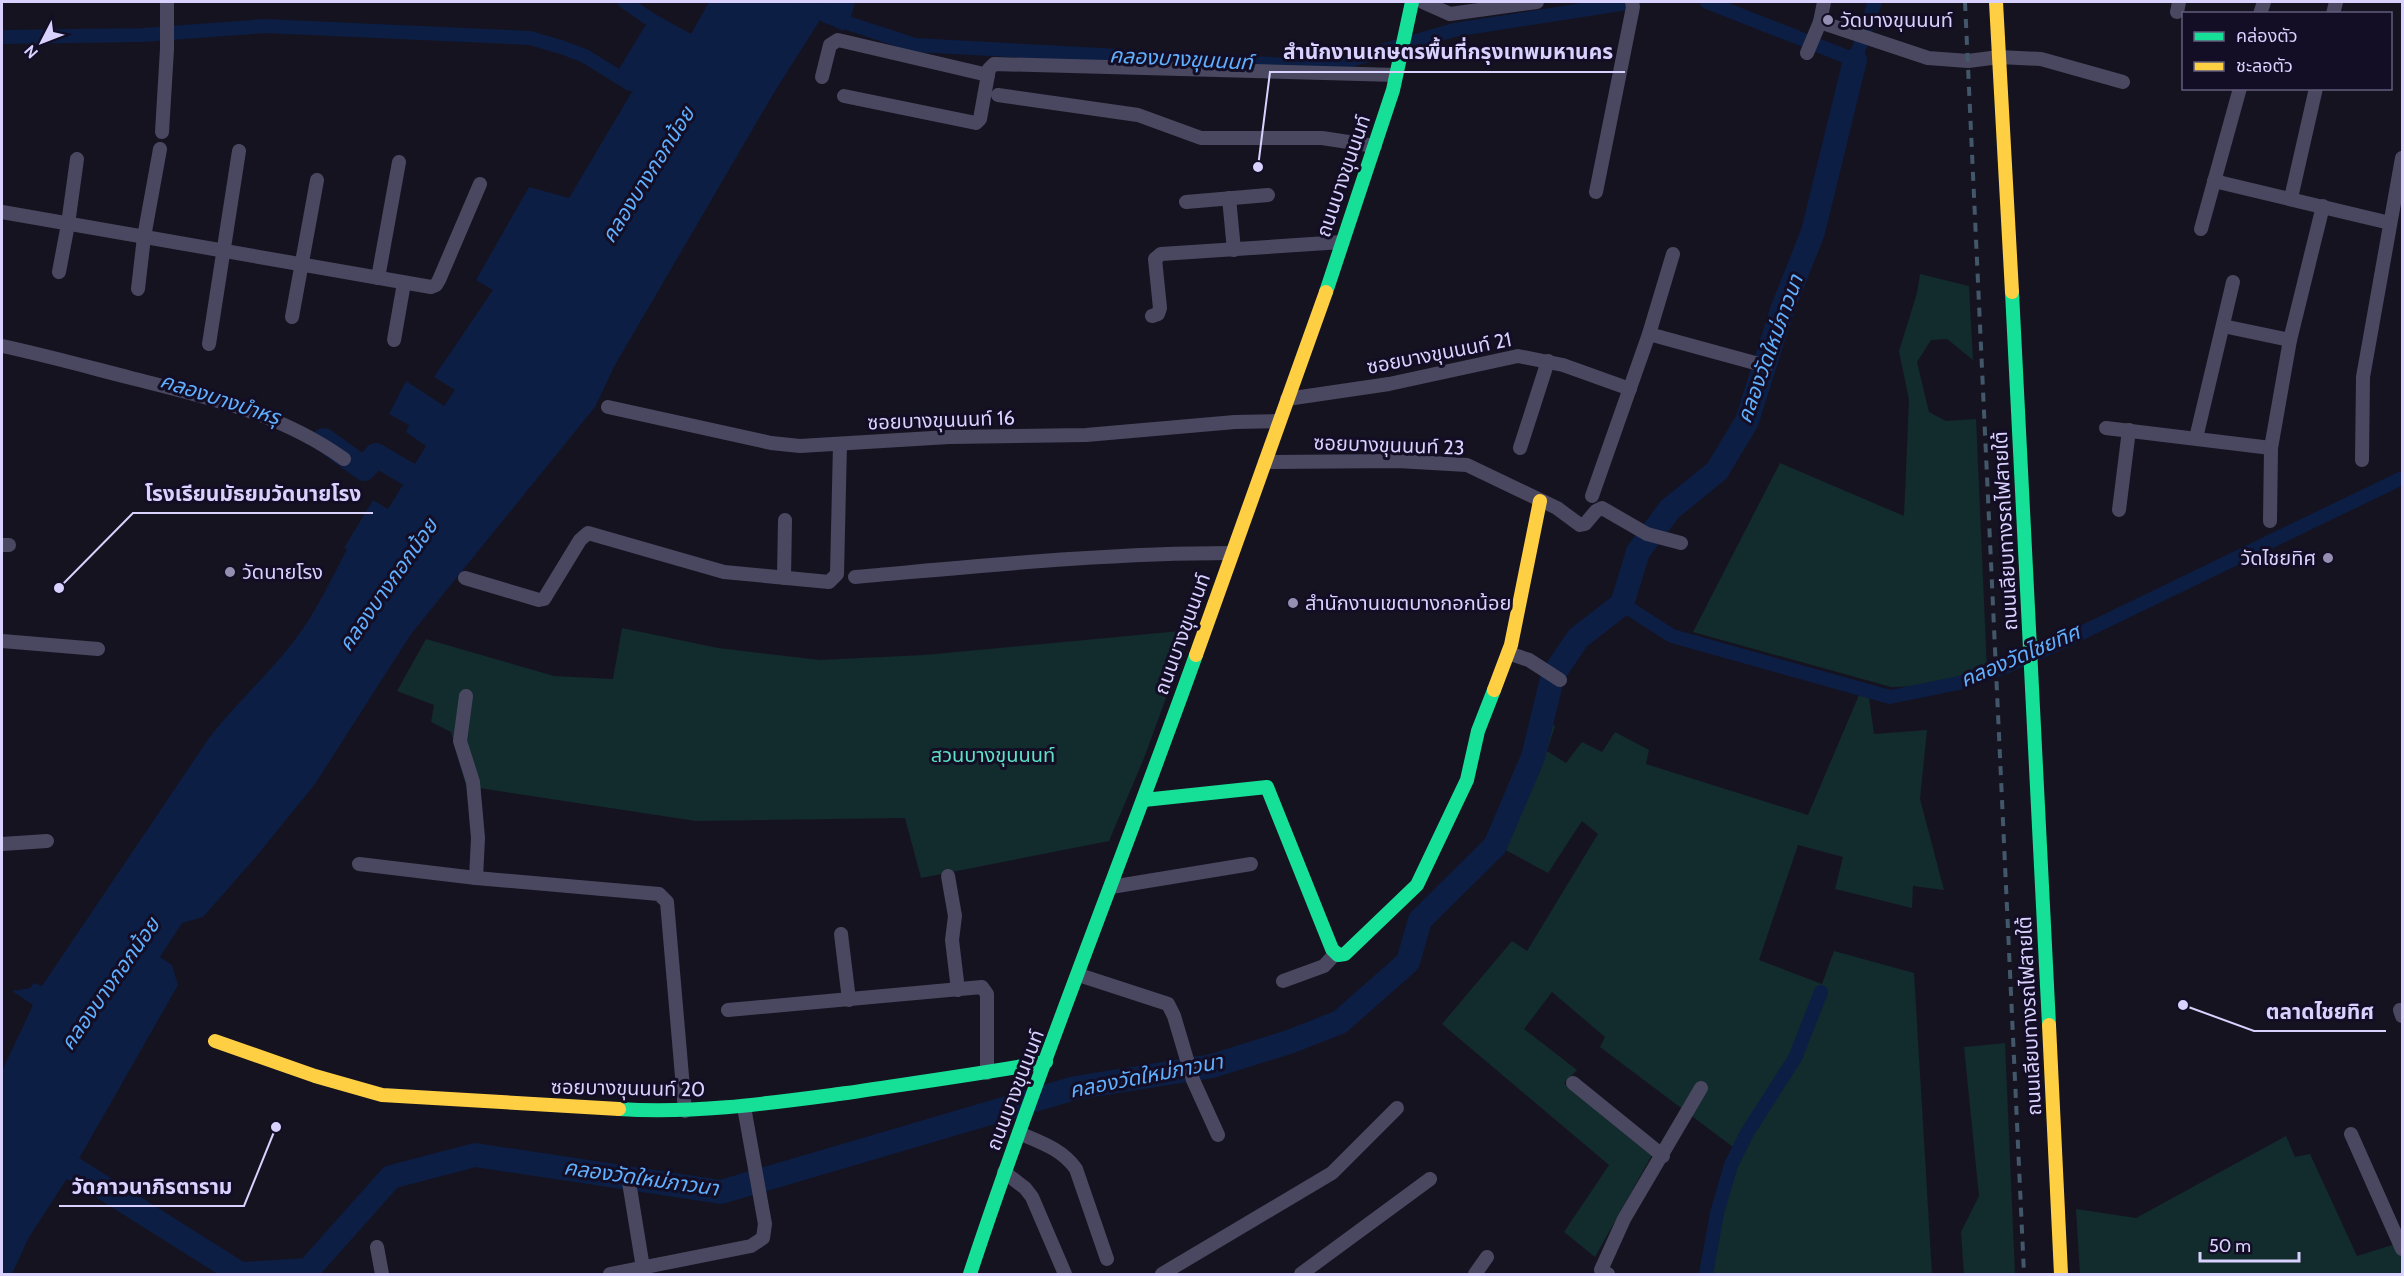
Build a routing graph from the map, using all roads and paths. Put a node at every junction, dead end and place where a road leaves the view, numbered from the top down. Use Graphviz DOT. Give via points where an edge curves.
graph roads {
  1 [pos="167,2"];
  2 [pos="1412,2"];
  3 [pos="1423,2"];
  4 [pos="1537,2"];
  5 [pos="1632,2"];
  6 [pos="1824,2"];
  7 [pos="1996,2"];
  8 [pos="1821,22"];
  9 [pos="1810,46"];
  10 [pos="1999,57"];
  11 [pos="988,75"];
  12 [pos="1396,75"];
  13 [pos="822,76"];
  14 [pos="2123,81"];
  15 [pos="2239,90"];
  16 [pos="2316,90"];
  17 [pos="998,94"];
  18 [pos="844,96"];
  19 [pos="162,132"];
  20 [pos="1375,146"];
  21 [pos="160,149"];
  22 [pos="239,151"];
  23 [pos="2403,158"];
  24 [pos="76,159"];
  25 [pos="399,162"];
  26 [pos="317,180"];
  27 [pos="2214,181"];
  28 [pos="480,184"];
  29 [pos="1596,192"];
  30 [pos="1268,195"];
  31 [pos="1229,198"];
  32 [pos="2291,198"];
  33 [pos="1186,202"];
  34 [pos="2323,206"];
  35 [pos="2,212"];
  36 [pos="2390,223"];
  37 [pos="68,224"];
  38 [pos="2201,229"];
  39 [pos="144,237"];
  40 [pos="1342,242"];
  41 [pos="1234,250"];
  42 [pos="223,251"];
  43 [pos="1673,254"];
  44 [pos="301,265"];
  45 [pos="59,272"];
  46 [pos="378,278"];
  47 [pos="2233,282"];
  48 [pos="404,283"];
  49 [pos="138,289"];
  50 [pos="1152,316"];
  51 [pos="292,317"];
  52 [pos="2223,326"];
  53 [pos="1649,334"];
  54 [pos="394,340"];
  55 [pos="2290,340"];
  56 [pos="209,344"];
  57 [pos="2,346"];
  58 [pos="1548,361"];
  59 [pos="1763,365"];
  60 [pos="1630,389"];
  61 [pos="1287,399"];
  62 [pos="608,406"];
  63 [pos="1279,422"];
  64 [pos="2106,428"];
  65 [pos="2129,430"];
  66 [pos="2196,438"];
  67 [pos="840,444"];
  68 [pos="1520,448"];
  69 [pos="2271,448"];
  70 [pos="344,459"];
  71 [pos="2362,460"];
  72 [pos="1265,462"];
  73 [pos="1592,496"];
  74 [pos="1540,501"];
  75 [pos="2119,510"];
  76 [pos="785,520"];
  77 [pos="2270,521"];
  78 [pos="1681,543"];
  79 [pos="1232,553"];
  80 [pos="855,577"];
  81 [pos="465,578"];
  82 [pos="784,578"];
  83 [pos="2,641"];
  84 [pos="98,649"];
  85 [pos="1508,653"];
  86 [pos="1560,680"];
  87 [pos="466,696"];
  88 [pos="1144,800"];
  89 [pos="47,841"];
  90 [pos="2,844"];
  91 [pos="359,864"];
  92 [pos="1251,864"];
  93 [pos="948,876"];
  94 [pos="476,878"];
  95 [pos="1111,887"];
  96 [pos="841,934"];
  97 [pos="1336,953"];
  98 [pos="1079,975"];
  99 [pos="1284,981"];
  100 [pos="958,990"];
  101 [pos="849,1000"];
  102 [pos="728,1010"];
  103 [pos="215,1041"];
  104 [pos="1046,1063"];
  105 [pos="987,1073"];
  106 [pos="1573,1083"];
  107 [pos="1701,1088"];
  108 [pos="744,1107"];
  109 [pos="1396,1108"];
  110 [pos="685,1111"];
  111 [pos="1019,1133"];
  112 [pos="2351,1134"];
  113 [pos="1218,1135"];
  114 [pos="1663,1156"];
  115 [pos="1004,1172"];
  116 [pos="1430,1179"];
  117 [pos="629,1182"];
  118 [pos="377,1247"];
  119 [pos="2403,1250"];
  120 [pos="1487,1257"];
  121 [pos="1107,1259"];
  122 [pos="644,1271"];
  123 [pos="1604,1272"];
  124 [pos="382,1275"];
  125 [pos="610,1275"];
  126 [pos="970,1275"];
  127 [pos="1065,1275"];
  128 [pos="1162,1275"];
  129 [pos="1301,1275"];
  130 [pos="1475,1275"];
  131 [pos="2061,1275"];
  1 -- 19 [label="street"];
  2 -- 12 [label="street, ถนนบางขุนนนท์"];
  3 -- 4 [label="street" via="1450,14"];
  5 -- 29 [label="street"];
  6 -- 8 [label="street"];
  7 -- 10 [label="street, ถนนเลียบทางรถไฟสายใต้"];
  8 -- 9 [label="street"];
  8 -- 10 [label="street" via="1928,58 1968,61"];
  10 -- 14 [label="street" via="2041,59"];
  10 -- 131 [label="street, ถนนเลียบทางรถไฟสายใต้"];
  11 -- 12 [label="street" via="994,64"];
  11 -- 13 [label="street" via="838,40 830,45"];
  11 -- 18 [label="street" via="976,123"];
  12 -- 20 [label="street, ถนนบางขุนนนท์"];
  15 -- 27 [label="street"];
  16 -- 32 [label="street"];
  17 -- 20 [label="street" via="1138,116 1201,138 1322,138"];
  20 -- 40 [label="street, ถนนบางขุนนนท์"];
  21 -- 39 [label="street"];
  22 -- 42 [label="street"];
  23 -- 36 [label="street"];
  24 -- 37 [label="street"];
  25 -- 46 [label="street"];
  26 -- 44 [label="street"];
  27 -- 32 [label="street"];
  27 -- 38 [label="street"];
  28 -- 48 [label="street" via="436,285"];
  30 -- 31 [label="street"];
  31 -- 33 [label="street"];
  31 -- 41 [label="street"];
  32 -- 34 [label="street"];
  34 -- 36 [label="street"];
  34 -- 55 [label="street"];
  35 -- 37 [label="street"];
  36 -- 71 [label="street" via="2363,377"];
  37 -- 39 [label="street"];
  37 -- 45 [label="street"];
  39 -- 42 [label="street"];
  39 -- 49 [label="street"];
  40 -- 41 [label="street"];
  40 -- 61 [label="street, ถนนบางขุนนนท์"];
  41 -- 50 [label="street" via="1157,256 1160,307 1158,314"];
  42 -- 44 [label="street"];
  42 -- 56 [label="street"];
  43 -- 53 [label="street"];
  44 -- 46 [label="street"];
  44 -- 51 [label="street"];
  46 -- 48 [label="street"];
  47 -- 52 [label="street"];
  48 -- 54 [label="street"];
  52 -- 55 [label="street"];
  52 -- 66 [label="street"];
  53 -- 59 [label="street"];
  53 -- 60 [label="street"];
  55 -- 69 [label="street"];
  57 -- 70 [label="street" via="259,413 296,429"];
  58 -- 60 [label="street, ซอยบางขุนนนท์ 21"];
  58 -- 61 [label="street, ซอยบางขุนนนท์ 21" via="1518,356 1389,384"];
  58 -- 68 [label="street"];
  60 -- 73 [label="street"];
  61 -- 63 [label="street, ถนนบางขุนนนท์"];
  62 -- 67 [label="street, ซอยบางขุนนนท์ 16" via="771,443"];
  63 -- 67 [label="street, ซอยบางขุนนนท์ 16" via="1086,435 949,437"];
  63 -- 72 [label="street, ถนนบางขุนนนท์"];
  64 -- 65 [label="street"];
  65 -- 66 [label="street"];
  65 -- 75 [label="street"];
  66 -- 69 [label="street"];
  67 -- 82 [label="street" via="837,574 833,580 823,582"];
  69 -- 77 [label="street"];
  72 -- 74 [label="street, ซอยบางขุนนนท์ 23" via="1467,465"];
  72 -- 79 [label="street, ถนนบางขุนนนท์"];
  74 -- 78 [label="street, ซอยบางขุนนนท์ 23" via="1580,525 1602,508 1647,534"];
  74 -- 85 [label="street"];
  76 -- 82 [label="street"];
  79 -- 80 [label="street" via="999,564"];
  79 -- 88 [label="street, ถนนบางขุนนนท์"];
  81 -- 82 [label="street" via="544,599 588,533 724,572"];
  83 -- 84 [label="street"];
  85 -- 86 [label="street" via="1529,660"];
  85 -- 97 [label="street" via="1478,730 1467,780 1417,885 1345,954"];
  87 -- 94 [label="street" via="460,741 472,782 478,838"];
  88 -- 95 [label="street, ถนนบางขุนนนท์"];
  88 -- 97 [label="street" via="1267,787"];
  89 -- 90 [label="street"];
  91 -- 94 [label="street"];
  92 -- 95 [label="street"];
  93 -- 100 [label="street" via="955,916 952,940"];
  94 -- 110 [label="street" via="664,897"];
  95 -- 98 [label="street, ถนนบางขุนนนท์"];
  96 -- 101 [label="street"];
  97 -- 99 [label="street" via="1324,966"];
  98 -- 104 [label="street, ถนนบางขุนนนท์"];
  98 -- 113 [label="street" via="1168,1004 1193,1080"];
  100 -- 101 [label="street"];
  100 -- 105 [label="street" via="982,987 987,994"];
  101 -- 102 [label="street"];
  103 -- 110 [label="street, ซอยบางขุนนนท์ 20" via="382,1095"];
  104 -- 105 [label="street, ซอยบางขุนนนท์ 20"];
  104 -- 111 [label="street, ถนนบางขุนนนท์"];
  105 -- 108 [label="street, ซอยบางขุนนนท์ 20"];
  106 -- 114 [label="street"];
  107 -- 114 [label="street"];
  108 -- 110 [label="street, ซอยบางขุนนนท์ 20"];
  108 -- 122 [label="street" via="765,1224 763,1238 751,1246"];
  109 -- 128 [label="street" via="1332,1173"];
  111 -- 115 [label="street, ถนนบางขุนนนท์"];
  111 -- 121 [label="street" via="1049,1146 1072,1164"];
  112 -- 119 [label="street"];
  114 -- 123 [label="street" via="1624,1219"];
  115 -- 126 [label="street, ถนนบางขุนนนท์"];
  115 -- 127 [label="street" via="1032,1197"];
  116 -- 129 [label="street"];
  117 -- 122 [label="street"];
  118 -- 124 [label="street"];
  120 -- 130 [label="street"];
  122 -- 125 [label="street"];
}
